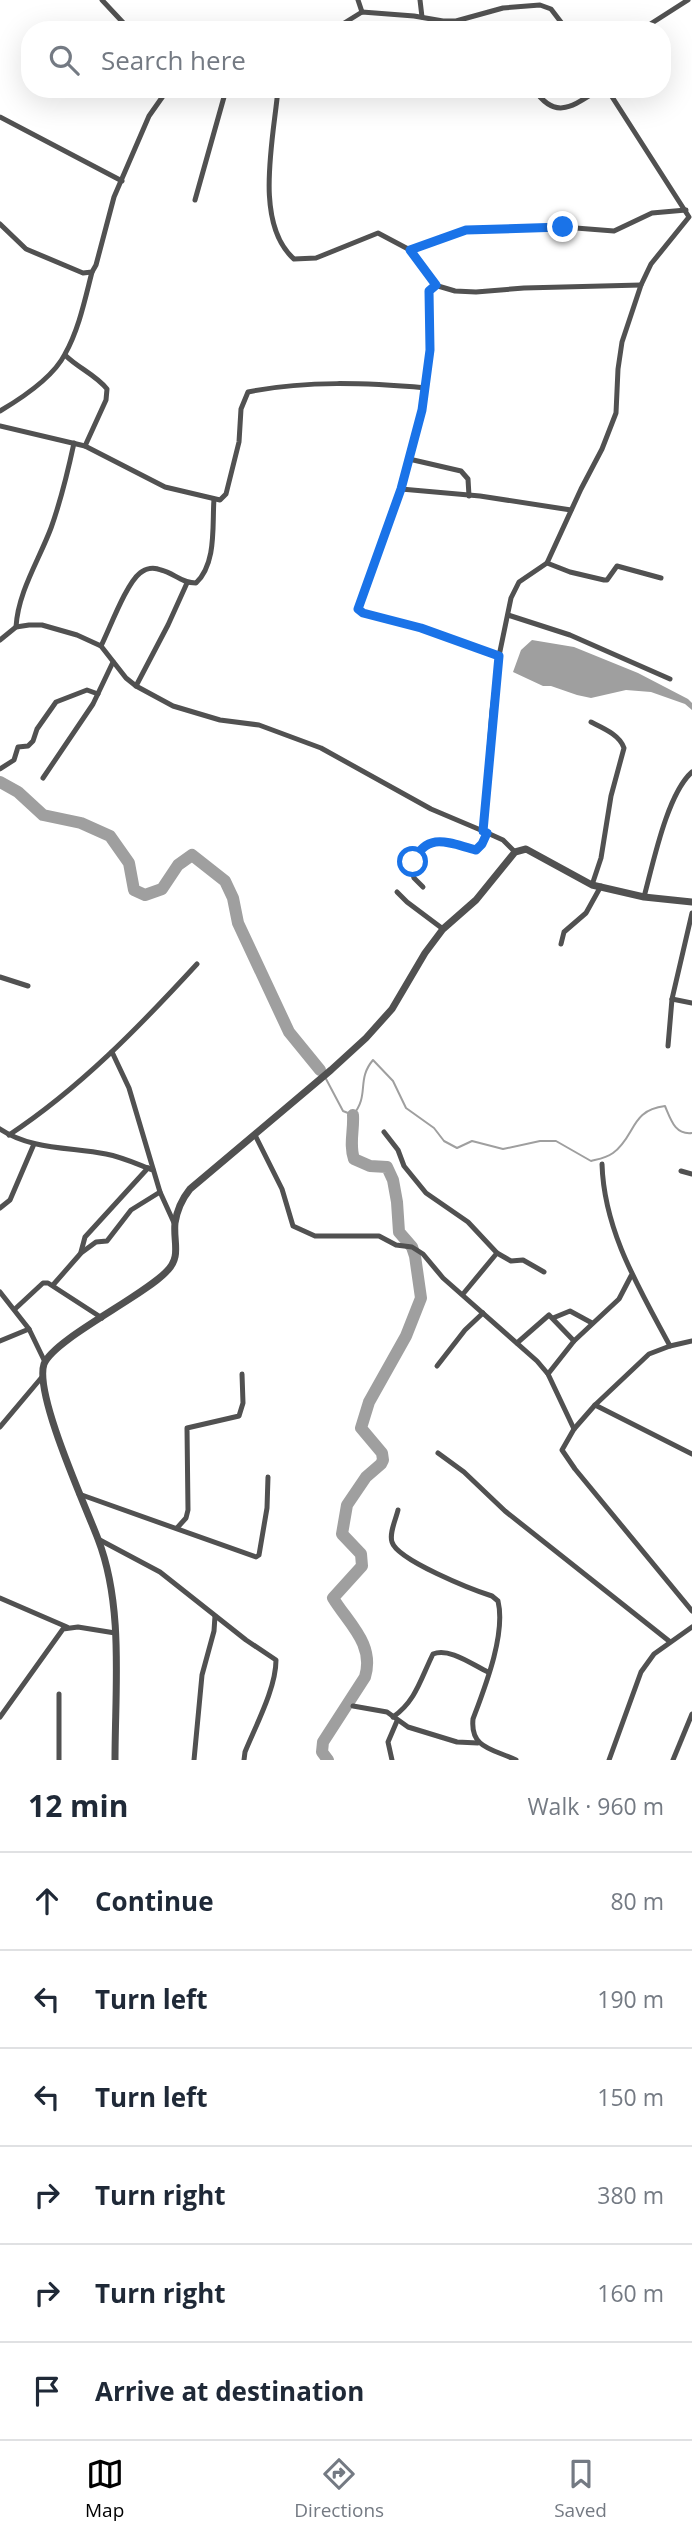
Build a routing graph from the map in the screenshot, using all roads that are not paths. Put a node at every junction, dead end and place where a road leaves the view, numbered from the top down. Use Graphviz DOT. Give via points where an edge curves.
graph roads {
  1 [pos="102,0"];
  2 [pos="358,0"];
  3 [pos="420,0"];
  4 [pos="688,0"];
  5 [pos="544,3"];
  6 [pos="362,12"];
  7 [pos="422,17"];
  8 [pos="122,21"];
  9 [pos="348,21"];
  10 [pos="559,21"];
  11 [pos="655,21"];
  12 [pos="162,98"];
  13 [pos="224,98"];
  14 [pos="277,98"];
  15 [pos="542,98"];
  16 [pos="585,98"];
  17 [pos="613,98"];
  18 [pos="0,117"];
  19 [pos="122,181"];
  20 [pos="195,201"];
  21 [pos="686,210"];
  22 [pos="691,218"];
  23 [pos="0,224"];
  24 [pos="410,250"];
  25 [pos="92,272"];
  26 [pos="436,285"];
  27 [pos="641,285"];
  28 [pos="65,355"];
  29 [pos="426,388"];
  30 [pos="0,411"];
  31 [pos="0,426"];
  32 [pos="74,443"];
  33 [pos="85,446"];
  34 [pos="409,459"];
  35 [pos="401,489"];
  36 [pos="469,496"];
  37 [pos="214,499"];
  38 [pos="571,510"];
  39 [pos="547,563"];
  40 [pos="661,578"];
  41 [pos="187,583"];
  42 [pos="508,615"];
  43 [pos="16,627"];
  44 [pos="0,640"];
  45 [pos="101,646"];
  46 [pos="499,656"];
  47 [pos="113,662"];
  48 [pos="670,679"];
  49 [pos="136,686"];
  50 [pos="98,694"];
  51 [pos="591,722"];
  52 [pos="0,769"];
  53 [pos="692,772"];
  54 [pos="43,778"];
  55 [pos="485,832"];
  56 [pos="515,852"];
  57 [pos="592,885"];
  58 [pos="601,886"];
  59 [pos="423,887"];
  60 [pos="397,892"];
  61 [pos="644,897"];
  62 [pos="692,902"];
  63 [pos="692,913"];
  64 [pos="443,929"];
  65 [pos="561,944"];
  66 [pos="197,964"];
  67 [pos="0,977"];
  68 [pos="28,986"];
  69 [pos="672,999"];
  70 [pos="692,1003"];
  71 [pos="668,1046"];
  72 [pos="112,1052"];
  73 [pos="0,1129"];
  74 [pos="384,1132"];
  75 [pos="9,1135"];
  76 [pos="255,1135"];
  77 [pos="34,1144"];
  78 [pos="602,1164"];
  79 [pos="150,1169"];
  80 [pos="681,1171"];
  81 [pos="692,1174"];
  82 [pos="160,1192"];
  83 [pos="0,1208"];
  84 [pos="175,1225"];
  85 [pos="80,1253"];
  86 [pos="497,1253"];
  87 [pos="544,1272"];
  88 [pos="631,1276"];
  89 [pos="53,1285"];
  90 [pos="0,1292"];
  91 [pos="463,1294"];
  92 [pos="15,1309"];
  93 [pos="483,1313"];
  94 [pos="102,1318"];
  95 [pos="553,1318"];
  96 [pos="592,1323"];
  97 [pos="29,1329"];
  98 [pos="0,1341"];
  99 [pos="573,1341"];
  100 [pos="692,1341"];
  101 [pos="517,1343"];
  102 [pos="670,1346"];
  103 [pos="45,1362"];
  104 [pos="437,1366"];
  105 [pos="242,1374"];
  106 [pos="548,1374"];
  107 [pos="42,1377"];
  108 [pos="595,1405"];
  109 [pos="0,1427"];
  110 [pos="574,1429"];
  111 [pos="438,1453"];
  112 [pos="692,1454"];
  113 [pos="268,1478"];
  114 [pos="79,1494"];
  115 [pos="398,1510"];
  116 [pos="177,1528"];
  117 [pos="98,1539"];
  118 [pos="0,1598"];
  119 [pos="692,1611"];
  120 [pos="215,1616"];
  121 [pos="67,1627"];
  122 [pos="692,1627"];
  123 [pos="115,1633"];
  124 [pos="669,1641"];
  125 [pos="488,1671"];
  126 [pos="59,1694"];
  127 [pos="353,1706"];
  128 [pos="692,1714"];
  129 [pos="0,1717"];
  130 [pos="395,1719"];
  131 [pos="479,1743"];
  132 [pos="60,1760"];
  133 [pos="115,1760"];
  134 [pos="194,1760"];
  135 [pos="244,1760"];
  136 [pos="392,1760"];
  137 [pos="516,1760"];
  138 [pos="609,1760"];
  139 [pos="673,1760"];
  1 -- 8 [label="street"];
  2 -- 6 [label="street"];
  3 -- 7 [label="street"];
  4 -- 11 [label="street"];
  5 -- 7 [label="street" via="456,20"];
  5 -- 10 [label="street"];
  6 -- 7 [label="street"];
  6 -- 9 [label="street"];
  12 -- 19 [label="street" via="149,116"];
  13 -- 20 [label="street"];
  14 -- 24 [label="street" via="269,192 272,219 286,251 295,259 316,258 378,233"];
  15 -- 16 [label="street" via="548,105 567,109"];
  17 -- 21 [label="street"];
  18 -- 19 [label="street"];
  19 -- 25 [label="street"];
  21 -- 22 [label="street"];
  21 -- 24 [label="street" via="652,213 614,232 563,227 466,230"];
  22 -- 27 [label="street" via="651,264"];
  23 -- 25 [label="street" via="26,249 83,273"];
  24 -- 26 [label="street"];
  25 -- 28 [label="street"];
  26 -- 27 [label="street" via="476,292"];
  26 -- 29 [label="street" via="429,291"];
  27 -- 38 [label="street" via="620,353 613,423"];
  28 -- 30 [label="street" via="27,395"];
  28 -- 33 [label="street" via="107,389"];
  29 -- 34 [label="street"];
  29 -- 37 [label="street" via="316,384 248,392 226,494"];
  31 -- 32 [label="street"];
  32 -- 33 [label="street"];
  32 -- 43 [label="street"];
  33 -- 37 [label="street" via="165,487"];
  34 -- 35 [label="street"];
  34 -- 36 [label="street" via="461,471 468,479"];
  35 -- 36 [label="street"];
  35 -- 46 [label="street" via="360,599 360,611"];
  36 -- 38 [label="street"];
  37 -- 41 [label="street" via="207,569 196,583"];
  38 -- 39 [label="street"];
  39 -- 40 [label="street" via="604,580 620,566"];
  39 -- 42 [label="street" via="519,582"];
  41 -- 45 [label="street" via="163,570 143,570 121,602"];
  41 -- 49 [label="street"];
  42 -- 46 [label="street"];
  42 -- 48 [label="street" via="582,640"];
  43 -- 44 [label="street"];
  43 -- 45 [label="street" via="42,625"];
  45 -- 47 [label="street"];
  46 -- 55 [label="street"];
  47 -- 49 [label="street"];
  47 -- 50 [label="street"];
  49 -- 55 [label="street" via="173,706 220,720 259,725 321,748 431,809"];
  50 -- 52 [label="street" via="84,691 56,702 33,741 18,747 13,762"];
  50 -- 54 [label="street"];
  51 -- 57 [label="street" via="616,737 624,748"];
  53 -- 61 [label="street" via="673,802"];
  55 -- 56 [label="street"];
  55 -- 59 [label="street" via="476,850 445,841 421,850 411,868"];
  56 -- 57 [label="street" via="526,849"];
  56 -- 64 [label="street" via="476,900"];
  57 -- 58 [label="street"];
  58 -- 61 [label="street"];
  58 -- 65 [label="street" via="586,913 564,932"];
  60 -- 64 [label="street"];
  61 -- 62 [label="street"];
  63 -- 69 [label="street"];
  64 -- 76 [label="street" via="392,1009 366,1038"];
  66 -- 72 [label="street"];
  67 -- 68 [label="street"];
  69 -- 70 [label="street"];
  69 -- 71 [label="street"];
  72 -- 75 [label="street"];
  72 -- 79 [label="street" via="129,1088"];
  73 -- 75 [label="street"];
  74 -- 86 [label="street" via="426,1193 468,1222"];
  75 -- 77 [label="street"];
  76 -- 84 [label="street" via="190,1189 178,1208"];
  76 -- 91 [label="street" via="282,1189 293,1226 315,1236 379,1236 412,1247"];
  77 -- 79 [label="street" via="118,1156"];
  77 -- 83 [label="street" via="10,1200"];
  78 -- 88 [label="street" via="613,1226"];
  79 -- 82 [label="street"];
  79 -- 85 [label="street" via="85,1237"];
  80 -- 81 [label="street"];
  82 -- 84 [label="street"];
  82 -- 85 [label="street" via="131,1210 107,1241 96,1242"];
  84 -- 94 [label="street" via="177,1252 168,1271"];
  85 -- 89 [label="street"];
  86 -- 87 [label="street"];
  86 -- 91 [label="street"];
  88 -- 96 [label="street" via="619,1299"];
  88 -- 102 [label="street"];
  89 -- 92 [label="street" via="43,1283"];
  89 -- 94 [label="street"];
  90 -- 92 [label="street"];
  91 -- 93 [label="street"];
  92 -- 97 [label="street"];
  93 -- 101 [label="street"];
  93 -- 104 [label="street"];
  94 -- 103 [label="street"];
  95 -- 96 [label="street" via="570,1311"];
  95 -- 99 [label="street"];
  95 -- 101 [label="street" via="547,1316"];
  96 -- 99 [label="street"];
  97 -- 98 [label="street"];
  97 -- 103 [label="street"];
  99 -- 106 [label="street"];
  100 -- 102 [label="street"];
  101 -- 106 [label="street"];
  102 -- 108 [label="street" via="649,1354"];
  103 -- 107 [label="street"];
  105 -- 116 [label="street" via="239,1416 187,1428 188,1510"];
  106 -- 110 [label="street"];
  107 -- 109 [label="street"];
  107 -- 114 [label="street"];
  108 -- 110 [label="street"];
  108 -- 112 [label="street"];
  110 -- 119 [label="street" via="563,1453"];
  111 -- 124 [label="street"];
  113 -- 116 [label="street" via="257,1557"];
  114 -- 116 [label="street"];
  114 -- 117 [label="street"];
  115 -- 125 [label="street" via="391,1537 397,1550 498,1601 501,1619"];
  117 -- 120 [label="street" via="160,1572"];
  117 -- 123 [label="street" via="108,1572"];
  118 -- 121 [label="street"];
  120 -- 134 [label="street" via="202,1675"];
  120 -- 135 [label="street" via="276,1660 272,1684"];
  121 -- 123 [label="street"];
  121 -- 129 [label="street"];
  122 -- 124 [label="street"];
  123 -- 133 [label="street"];
  124 -- 138 [label="street" via="641,1672"];
  125 -- 130 [label="street" via="445,1652 433,1654 418,1690"];
  125 -- 131 [label="street" via="473,1719 473,1736"];
  126 -- 132 [label="street"];
  127 -- 130 [label="street" via="387,1712"];
  128 -- 139 [label="street"];
  130 -- 131 [label="street" via="457,1742"];
  130 -- 136 [label="street" via="388,1742"];
  131 -- 137 [label="street"];
}
